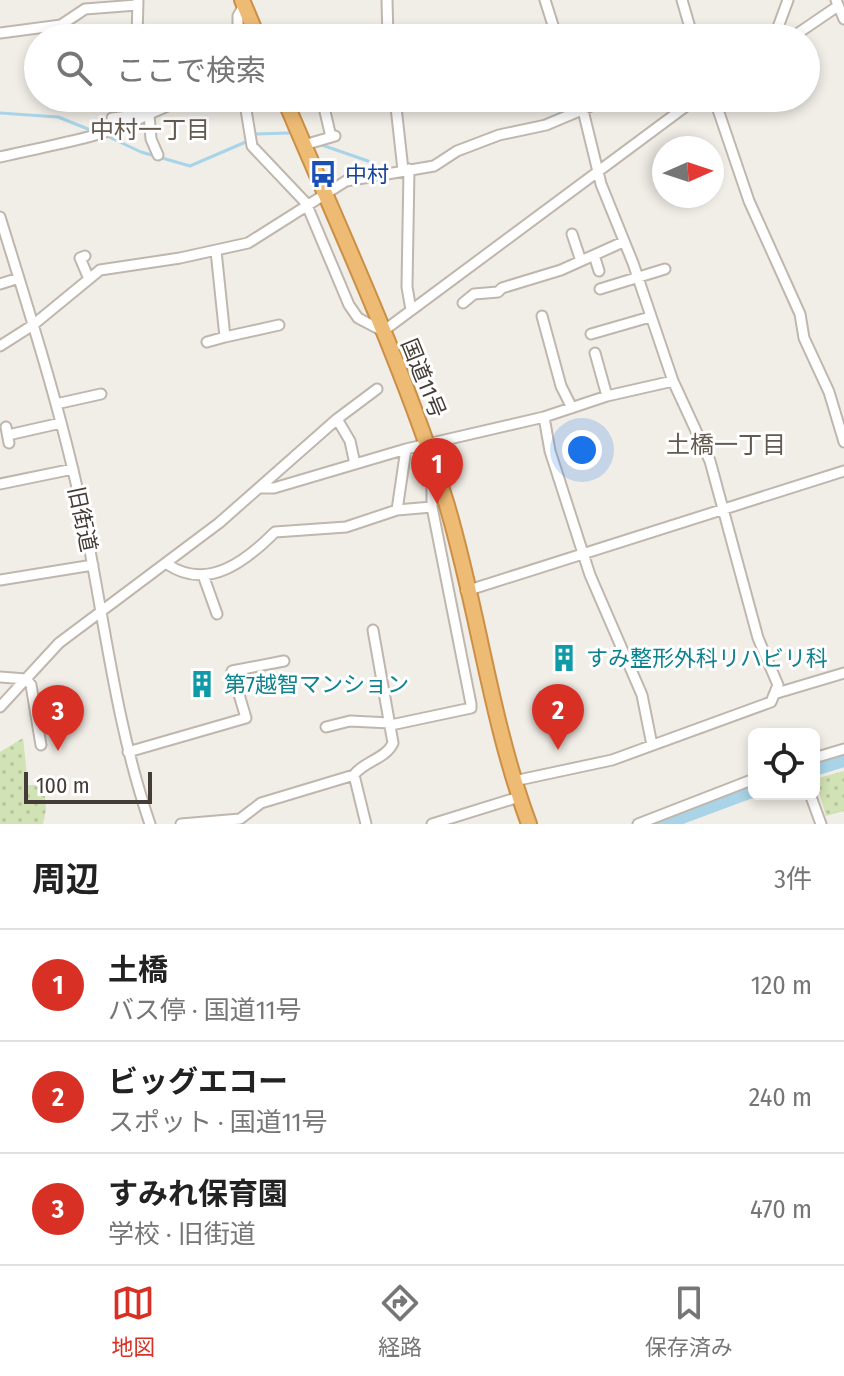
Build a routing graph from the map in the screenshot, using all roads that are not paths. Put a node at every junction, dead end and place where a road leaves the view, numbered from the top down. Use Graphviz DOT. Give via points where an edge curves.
graph roads {
  1 [pos="387,0"];
  2 [pos="545,0"];
  3 [pos="682,0"];
  4 [pos="788,0"];
  5 [pos="138,2"];
  6 [pos="243,3"];
  7 [pos="837,3"];
  8 [pos="844,18"];
  9 [pos="62,24"];
  10 [pos="137,24"];
  11 [pos="238,24"];
  12 [pos="252,24"];
  13 [pos="388,24"];
  14 [pos="553,24"];
  15 [pos="689,24"];
  16 [pos="779,24"];
  17 [pos="809,24"];
  18 [pos="24,30"];
  19 [pos="0,33"];
  20 [pos="154,112"];
  21 [pos="246,112"];
  22 [pos="292,112"];
  23 [pos="326,112"];
  24 [pos="397,112"];
  25 [pos="567,112"];
  26 [pos="583,112"];
  27 [pos="677,112"];
  28 [pos="719,112"];
  29 [pos="149,114"];
  30 [pos="112,118"];
  31 [pos="311,143"];
  32 [pos="158,155"];
  33 [pos="0,157"];
  34 [pos="597,169"];
  35 [pos="406,170"];
  36 [pos="323,192"];
  37 [pos="306,203"];
  38 [pos="0,217"];
  39 [pos="572,234"];
  40 [pos="623,242"];
  41 [pos="216,251"];
  42 [pos="594,255"];
  43 [pos="85,256"];
  44 [pos="581,261"];
  45 [pos="665,269"];
  46 [pos="599,271"];
  47 [pos="638,277"];
  48 [pos="19,278"];
  49 [pos="89,279"];
  50 [pos="0,284"];
  51 [pos="600,289"];
  52 [pos="463,303"];
  53 [pos="411,310"];
  54 [pos="542,316"];
  55 [pos="650,317"];
  56 [pos="33,325"];
  57 [pos="279,325"];
  58 [pos="382,331"];
  59 [pos="591,334"];
  60 [pos="225,337"];
  61 [pos="207,342"];
  62 [pos="0,346"];
  63 [pos="595,353"];
  64 [pos="673,381"];
  65 [pos="377,389"];
  66 [pos="101,394"];
  67 [pos="607,396"];
  68 [pos="56,404"];
  69 [pos="572,408"];
  70 [pos="544,417"];
  71 [pos="337,419"];
  72 [pos="61,423"];
  73 [pos="27,431"];
  74 [pos="7,435"];
  75 [pos="844,442"];
  76 [pos="29,443"];
  77 [pos="427,443"];
  78 [pos="406,449"];
  79 [pos="355,464"];
  80 [pos="73,469"];
  81 [pos="844,471"];
  82 [pos="437,475"];
  83 [pos="0,484"];
  84 [pos="260,488"];
  85 [pos="432,507"];
  86 [pos="397,510"];
  87 [pos="720,510"];
  88 [pos="584,554"];
  89 [pos="167,564"];
  90 [pos="93,565"];
  91 [pos="203,575"];
  92 [pos="0,580"];
  93 [pos="466,591"];
  94 [pos="101,611"];
  95 [pos="217,614"];
  96 [pos="373,630"];
  97 [pos="284,661"];
  98 [pos="844,673"];
  99 [pos="0,677"];
  100 [pos="26,679"];
  101 [pos="777,693"];
  102 [pos="0,707"];
  103 [pos="391,724"];
  104 [pos="326,727"];
  105 [pos="41,745"];
  106 [pos="652,745"];
  107 [pos="844,749"];
  108 [pos="128,752"];
  109 [pos="820,756"];
  110 [pos="354,775"];
  111 [pos="514,781"];
  112 [pos="748,781"];
  113 [pos="519,797"];
  114 [pos="812,800"];
  115 [pos="150,824"];
  116 [pos="181,824"];
  117 [pos="366,824"];
  118 [pos="432,824"];
  119 [pos="529,824"];
  120 [pos="638,824"];
  121 [pos="821,824"];
  1 -- 13 [label="street"];
  2 -- 14 [label="street"];
  3 -- 15 [label="street"];
  4 -- 16 [label="street"];
  5 -- 9 [label="street" via="85,9"];
  5 -- 10 [label="street"];
  6 -- 11 [label="street"];
  6 -- 12 [label="highway"];
  7 -- 8 [label="street"];
  7 -- 17 [label="street"];
  18 -- 19 [label="street"];
  20 -- 29 [label="street"];
  21 -- 37 [label="street" via="252,146"];
  22 -- 31 [label="highway, 国道11号"];
  23 -- 31 [label="street" via="333,136"];
  24 -- 35 [label="street"];
  25 -- 35 [label="street" via="546,125 457,151 434,166"];
  26 -- 34 [label="street"];
  27 -- 34 [label="street"];
  28 -- 75 [label="street" via="749,201 800,314 804,338"];
  29 -- 30 [label="street"];
  29 -- 32 [label="street"];
  29 -- 33 [label="street" via="98,135"];
  31 -- 36 [label="highway, 国道11号"];
  34 -- 40 [label="street"];
  34 -- 53 [label="street"];
  35 -- 36 [label="street" via="346,181"];
  35 -- 53 [label="street"];
  36 -- 37 [label="street"];
  36 -- 58 [label="highway, 国道11号"];
  37 -- 41 [label="street" via="270,232"];
  37 -- 58 [label="street" via="349,305 358,318"];
  38 -- 48 [label="street, 旧街道"];
  39 -- 44 [label="street"];
  40 -- 42 [label="street"];
  40 -- 47 [label="street"];
  41 -- 49 [label="street" via="100,270"];
  41 -- 60 [label="street"];
  42 -- 44 [label="street"];
  42 -- 46 [label="street"];
  43 -- 49 [label="street" via="80,258"];
  44 -- 52 [label="street" via="498,292 474,294"];
  45 -- 47 [label="street"];
  47 -- 51 [label="street"];
  47 -- 55 [label="street"];
  48 -- 50 [label="street"];
  48 -- 56 [label="street, 旧街道"];
  49 -- 56 [label="street"];
  53 -- 58 [label="street"];
  54 -- 69 [label="street"];
  55 -- 59 [label="street"];
  55 -- 64 [label="street"];
  56 -- 62 [label="street"];
  56 -- 68 [label="street, 旧街道"];
  57 -- 60 [label="street"];
  58 -- 77 [label="highway, 国道11号"];
  60 -- 61 [label="street"];
  63 -- 67 [label="street"];
  64 -- 67 [label="street"];
  64 -- 87 [label="street" via="710,461"];
  65 -- 71 [label="street"];
  66 -- 68 [label="street"];
  67 -- 69 [label="street"];
  68 -- 72 [label="street, 旧街道"];
  69 -- 70 [label="street"];
  70 -- 77 [label="street"];
  70 -- 88 [label="street"];
  71 -- 79 [label="street"];
  71 -- 84 [label="street"];
  72 -- 73 [label="street"];
  72 -- 80 [label="street, 旧街道"];
  73 -- 74 [label="street"];
  73 -- 76 [label="street"];
  77 -- 78 [label="street"];
  77 -- 82 [label="highway, 国道11号"];
  78 -- 79 [label="street"];
  78 -- 86 [label="street"];
  79 -- 84 [label="street"];
  80 -- 83 [label="street"];
  80 -- 90 [label="street, 旧街道"];
  81 -- 87 [label="street"];
  82 -- 85 [label="street" via="432,479"];
  82 -- 93 [label="highway, 国道11号"];
  84 -- 89 [label="street"];
  85 -- 86 [label="street"];
  85 -- 103 [label="street" via="471,708"];
  86 -- 91 [label="street" via="346,527 275,532 235,567"];
  87 -- 88 [label="street"];
  87 -- 101 [label="street"];
  88 -- 93 [label="street"];
  88 -- 106 [label="street" via="642,695"];
  89 -- 91 [label="street"];
  89 -- 94 [label="street"];
  90 -- 92 [label="street"];
  90 -- 94 [label="street, 旧街道"];
  91 -- 95 [label="street"];
  93 -- 111 [label="highway, 国道11号"];
  94 -- 100 [label="street" via="59,643"];
  94 -- 108 [label="street, 旧街道"];
  96 -- 103 [label="street"];
  97 -- 108 [label="street" via="232,671 246,718"];
  98 -- 101 [label="street"];
  99 -- 100 [label="street"];
  100 -- 102 [label="street"];
  100 -- 105 [label="street"];
  101 -- 106 [label="street" via="771,702"];
  103 -- 104 [label="street" via="350,721"];
  103 -- 110 [label="street" via="390,750"];
  106 -- 111 [label="street" via="612,760"];
  107 -- 109 [label="street"];
  108 -- 115 [label="street, 旧街道"];
  110 -- 116 [label="street" via="261,803 240,819"];
  110 -- 117 [label="street"];
  111 -- 113 [label="highway, 国道11号"];
  112 -- 120 [label="street"];
  113 -- 118 [label="street"];
  113 -- 119 [label="highway, 国道11号"];
  114 -- 121 [label="street"];
}
